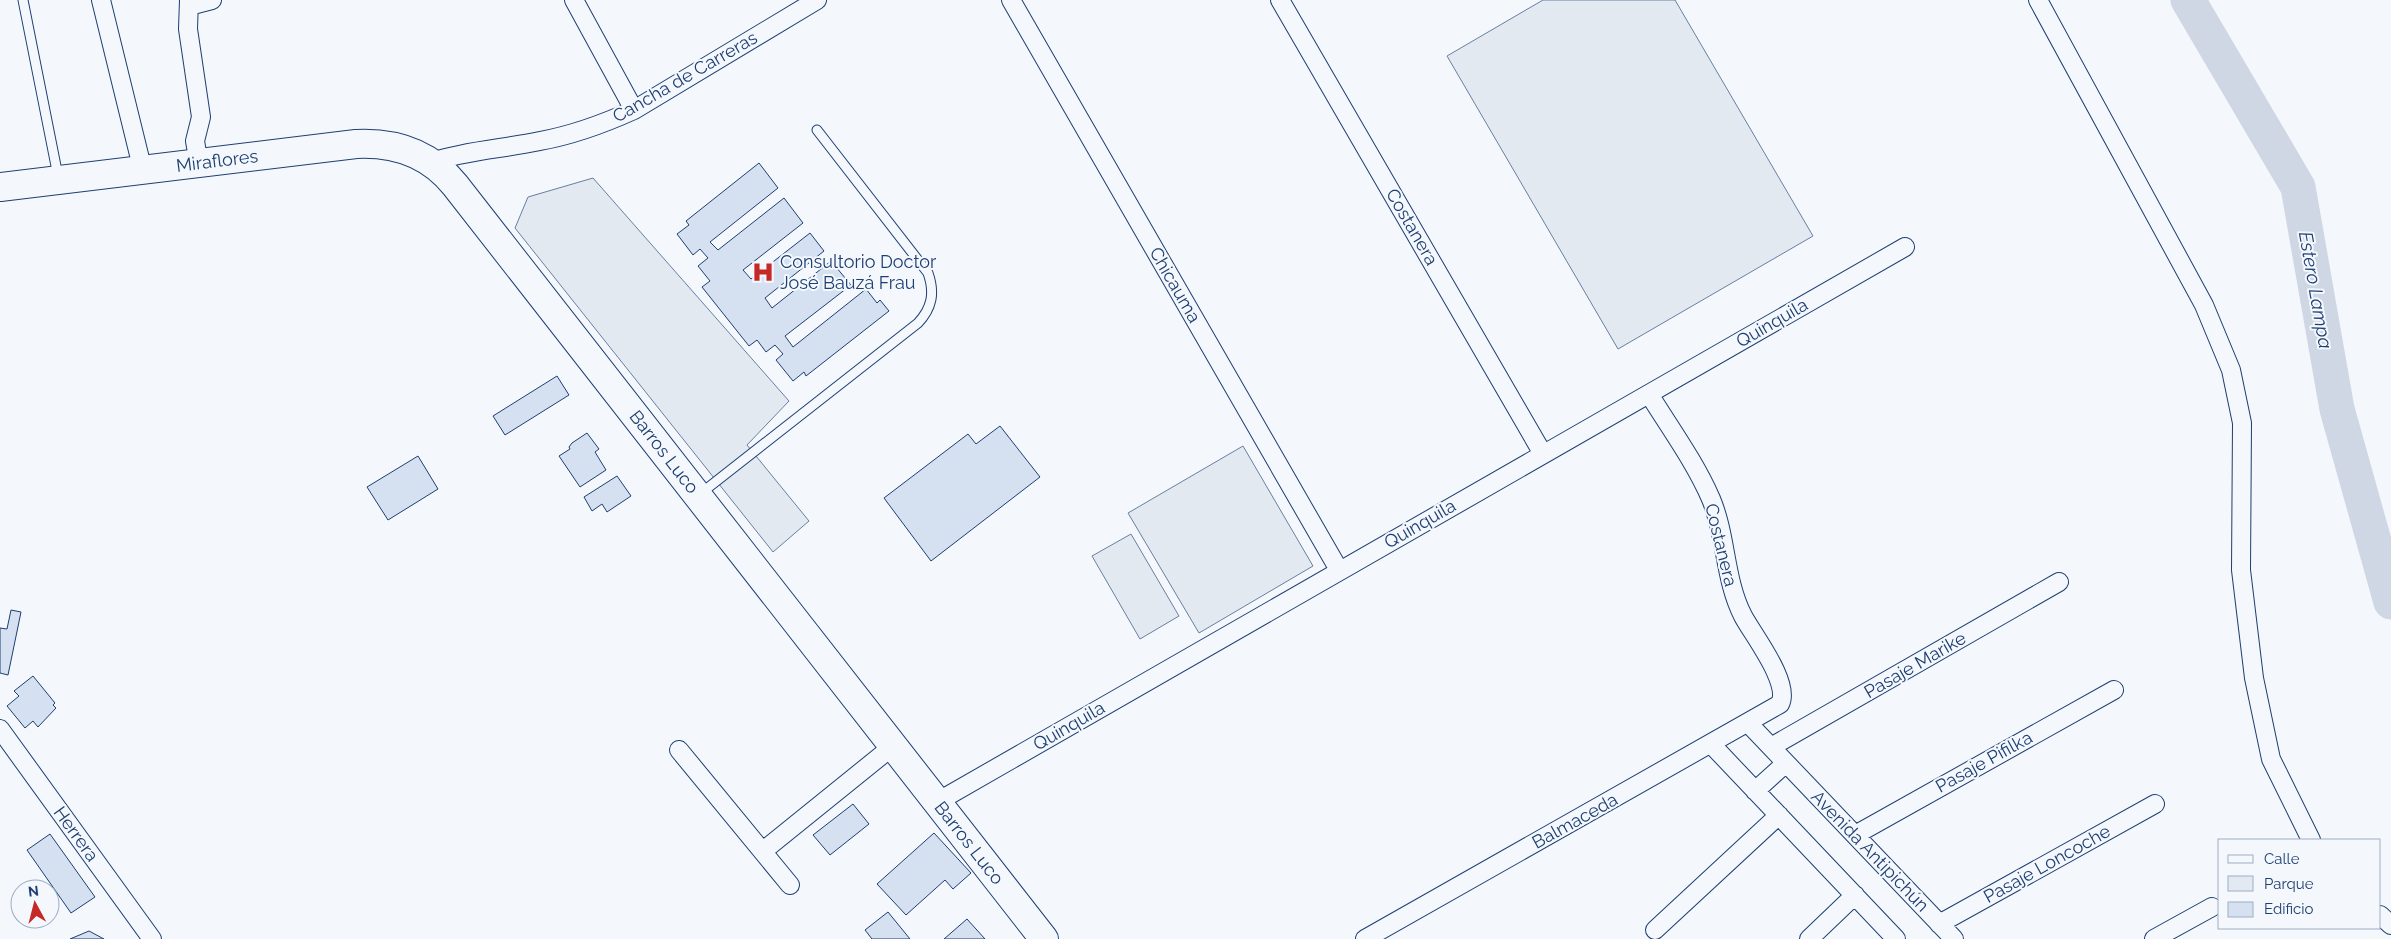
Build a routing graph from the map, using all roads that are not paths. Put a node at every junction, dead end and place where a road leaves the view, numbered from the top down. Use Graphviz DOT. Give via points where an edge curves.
graph roads {
  1 [pos="23,0"];
  2 [pos="101,0"];
  3 [pos="212,0"];
  4 [pos="574,0"];
  5 [pos="817,0"];
  6 [pos="1011,0"];
  7 [pos="1280,0"];
  8 [pos="2038,0"];
  9 [pos="189,3"];
  10 [pos="634,110"];
  11 [pos="816,130"];
  12 [pos="431,162"];
  13 [pos="199,164"];
  14 [pos="143,171"];
  15 [pos="58,180"];
  16 [pos="0,187"];
  17 [pos="1905,247"];
  18 [pos="1649,394"];
  19 [pos="1543,454"];
  20 [pos="698,496"];
  21 [pos="1339,570"];
  22 [pos="2058,582"];
  23 [pos="2114,690"];
  24 [pos="1782,700"];
  25 [pos="1748,723"];
  26 [pos="0,729"];
  27 [pos="1711,744"];
  28 [pos="893,746"];
  29 [pos="1772,747"];
  30 [pos="679,750"];
  31 [pos="1786,763"];
  32 [pos="1755,791"];
  33 [pos="937,802"];
  34 [pos="2156,804"];
  35 [pos="1779,815"];
  36 [pos="1855,835"];
  37 [pos="2311,839"];
  38 [pos="763,851"];
  39 [pos="790,884"];
  40 [pos="1855,895"];
  41 [pos="2212,906"];
  42 [pos="2381,917"];
  43 [pos="1939,924"];
  44 [pos="2391,925"];
  45 [pos="1655,930"];
  46 [pos="152,939"];
  47 [pos="1044,939"];
  48 [pos="1365,939"];
  49 [pos="1809,939"];
  50 [pos="1896,939"];
  51 [pos="1954,939"];
  52 [pos="2154,939"];
  1 -- 15 [label="lane"];
  2 -- 14 [label="street"];
  3 -- 9 [label="street"];
  4 -- 10 [label="street"];
  5 -- 10 [label="street, Cancha de Carreras"];
  6 -- 21 [label="street, Chicauma"];
  7 -- 19 [label="street, Costanera"];
  8 -- 37 [label="street" via="2204,305 2231,370 2242,423 2241,570 2254,678 2271,759"];
  9 -- 13 [label="street" via="188,29 201,117 195,142"];
  10 -- 12 [label="street, Cancha de Carreras" via="567,136 469,151"];
  11 -- 20 [label="lane" via="928,274 932,289 930,307 918,323"];
  12 -- 13 [label="main road, Miraflores" via="394,146 369,143"];
  12 -- 20 [label="main road, Barros Luco" via="455,185"];
  13 -- 14 [label="main road, Miraflores"];
  14 -- 15 [label="main road, Miraflores"];
  15 -- 16 [label="main road, Miraflores"];
  17 -- 18 [label="street, Quinquila"];
  18 -- 19 [label="street, Quinquila"];
  18 -- 24 [label="street, Costanera" via="1710,497 1721,530 1731,588 1778,678"];
  19 -- 21 [label="street, Quinquila"];
  20 -- 28 [label="main road, Barros Luco"];
  21 -- 33 [label="street, Quinquila"];
  22 -- 29 [label="street, Pasaje Marike"];
  23 -- 36 [label="street, Pasaje Pifilka"];
  24 -- 25 [label="street, Balmaceda" via="1777,707"];
  25 -- 27 [label="street, Balmaceda"];
  25 -- 29 [label="street, Avenida Antipichún"];
  26 -- 46 [label="street, Herrera"];
  27 -- 32 [label="street"];
  27 -- 48 [label="street, Balmaceda"];
  28 -- 33 [label="main road, Barros Luco"];
  28 -- 38 [label="street"];
  29 -- 31 [label="street, Avenida Antipichún"];
  30 -- 38 [label="street"];
  31 -- 32 [label="street"];
  31 -- 36 [label="street, Avenida Antipichún"];
  32 -- 35 [label="street"];
  33 -- 47 [label="main road, Barros Luco"];
  34 -- 43 [label="street, Pasaje Loncoche"];
  35 -- 40 [label="street"];
  35 -- 45 [label="street"];
  36 -- 43 [label="street, Avenida Antipichún"];
  38 -- 39 [label="street"];
  40 -- 49 [label="street"];
  40 -- 50 [label="street"];
  41 -- 52 [label="street"];
  42 -- 44 [label="street"];
  43 -- 51 [label="street, Avenida Antipichún"];
}
